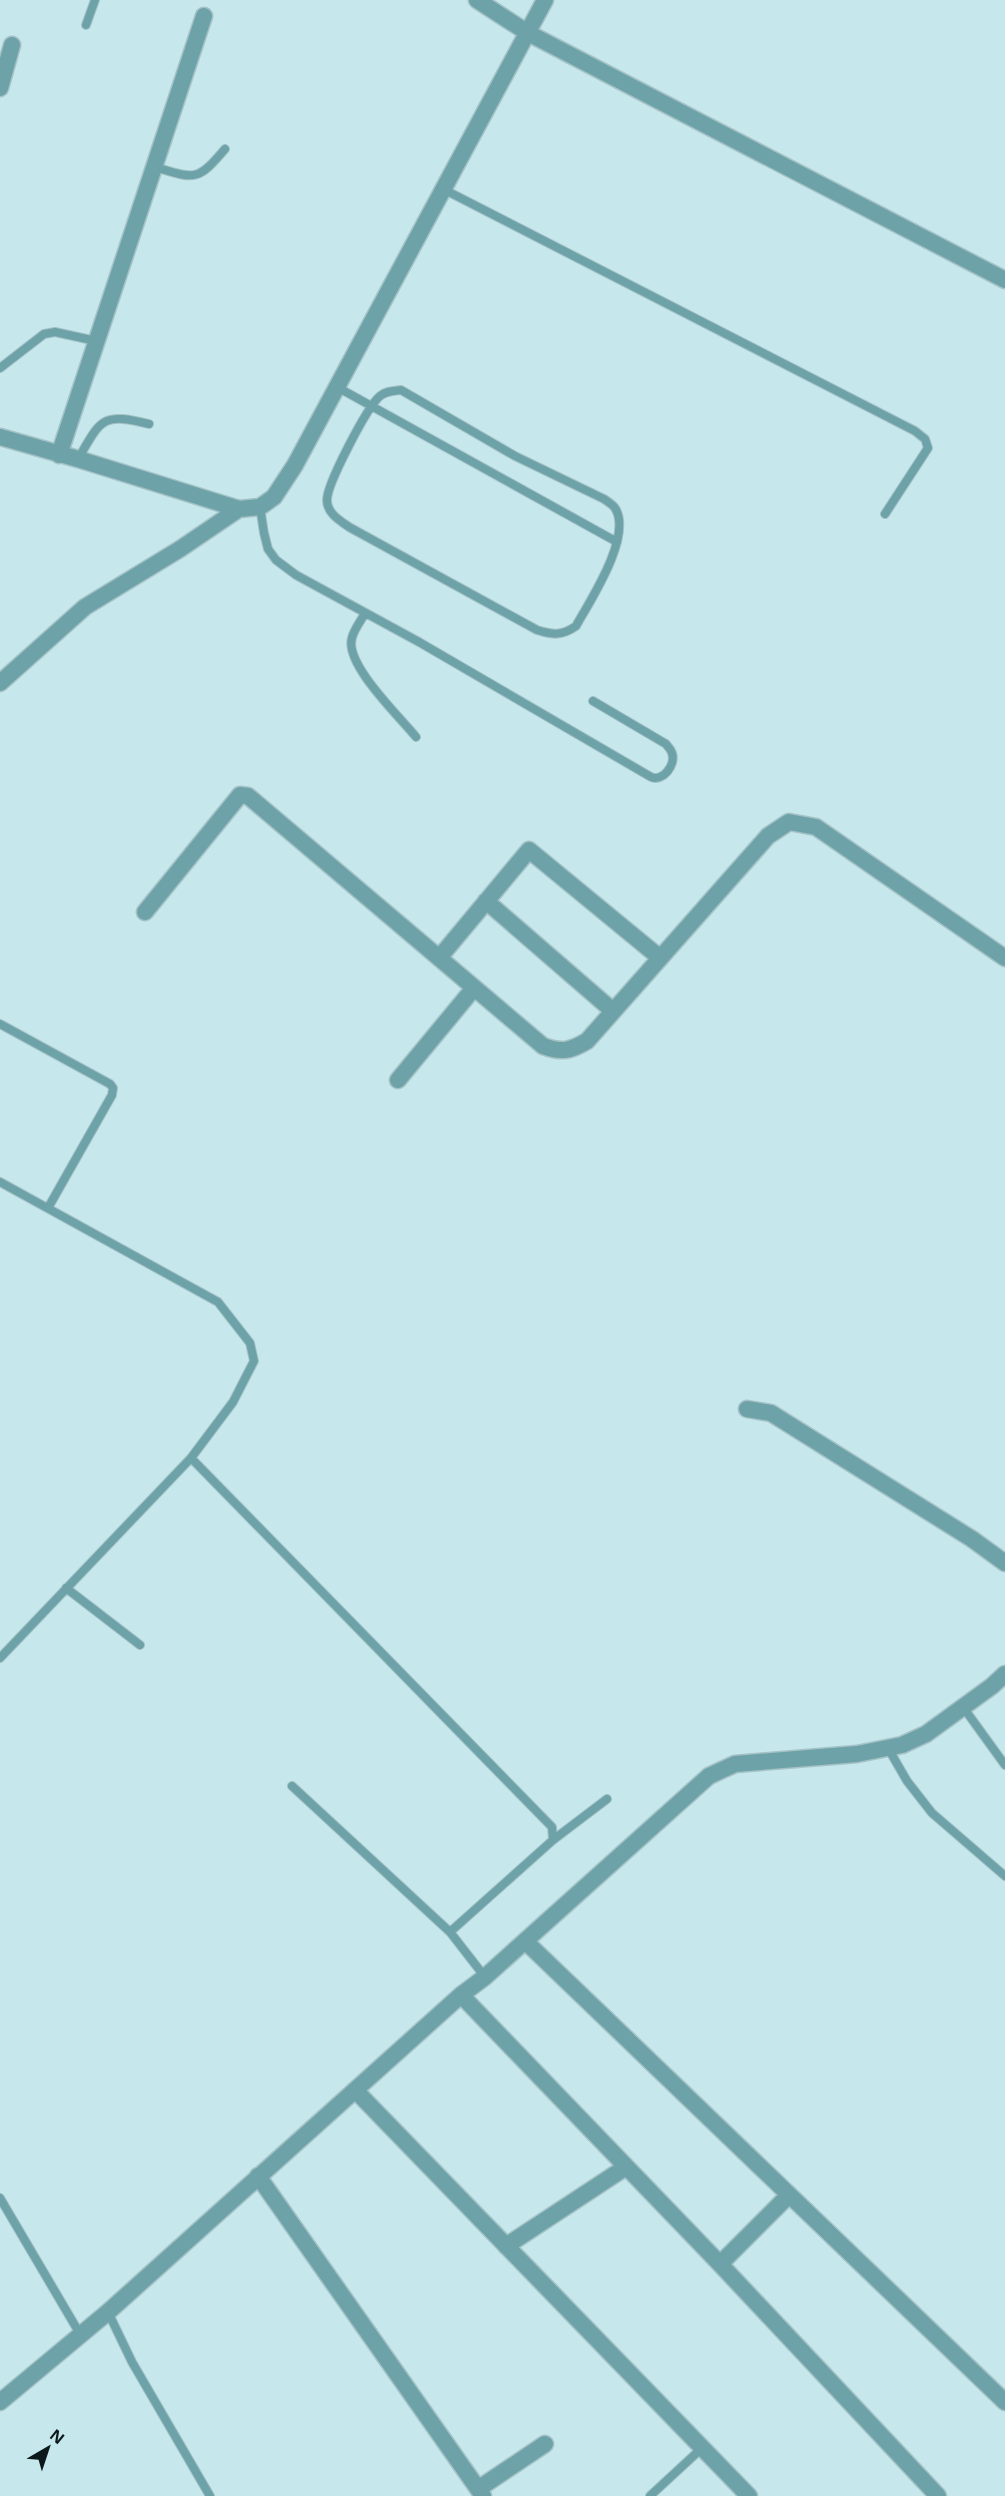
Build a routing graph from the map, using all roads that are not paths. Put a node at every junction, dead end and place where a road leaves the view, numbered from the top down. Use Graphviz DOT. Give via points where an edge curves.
graph roads {
  1 [pos="95,0"];
  2 [pos="545,0"];
  3 [pos="481,2"];
  4 [pos="204,16"];
  5 [pos="87,25"];
  6 [pos="528,33"];
  7 [pos="12,45"];
  8 [pos="0,88"];
  9 [pos="225,149"];
  10 [pos="155,167"];
  11 [pos="443,189"];
  12 [pos="1005,280"];
  13 [pos="96,341"];
  14 [pos="0,368"];
  15 [pos="337,387"];
  16 [pos="370,407"];
  17 [pos="148,424"];
  18 [pos="0,437"];
  19 [pos="59,455"];
  20 [pos="78,459"];
  21 [pos="260,507"];
  22 [pos="239,509"];
  23 [pos="885,514"];
  24 [pos="617,542"];
  25 [pos="364,613"];
  26 [pos="0,683"];
  27 [pos="593,701"];
  28 [pos="416,737"];
  29 [pos="486,901"];
  30 [pos="145,912"];
  31 [pos="438,957"];
  32 [pos="659,957"];
  33 [pos="1005,958"];
  34 [pos="474,988"];
  35 [pos="613,1011"];
  36 [pos="1,1028"];
  37 [pos="398,1080"];
  38 [pos="0,1182"];
  39 [pos="48,1208"];
  40 [pos="747,1409"];
  41 [pos="191,1458"];
  42 [pos="1005,1563"];
  43 [pos="66,1588"];
  44 [pos="140,1645"];
  45 [pos="0,1658"];
  46 [pos="1005,1674"];
  47 [pos="963,1707"];
  48 [pos="888,1748"];
  49 [pos="1005,1765"];
  50 [pos="292,1786"];
  51 [pos="607,1799"];
  52 [pos="553,1840"];
  53 [pos="1005,1876"];
  54 [pos="450,1932"];
  55 [pos="525,1941"];
  56 [pos="485,1977"];
  57 [pos="460,1995"];
  58 [pos="355,2090"];
  59 [pos="627,2167"];
  60 [pos="258,2176"];
  61 [pos="789,2195"];
  62 [pos="0,2198"];
  63 [pos="506,2246"];
  64 [pos="720,2264"];
  65 [pos="108,2312"];
  66 [pos="80,2334"];
  67 [pos="0,2402"];
  68 [pos="1005,2402"];
  69 [pos="545,2444"];
  70 [pos="702,2448"];
  71 [pos="480,2493"];
  72 [pos="210,2496"];
  73 [pos="650,2496"];
  74 [pos="749,2496"];
  75 [pos="938,2496"];
  1 -- 5 [label="lane"];
  2 -- 6 [label="street"];
  3 -- 6 [label="street"];
  4 -- 10 [label="street"];
  6 -- 11 [label="street"];
  6 -- 12 [label="street"];
  7 -- 8 [label="street"];
  9 -- 10 [label="lane" via="198,176"];
  10 -- 13 [label="street"];
  11 -- 15 [label="street"];
  11 -- 23 [label="lane" via="915,431 925,439 928,448"];
  13 -- 14 [label="lane" via="55,332 44,334"];
  13 -- 19 [label="street"];
  15 -- 16 [label="lane"];
  15 -- 21 [label="street" via="284,483"];
  16 -- 24 [label="lane"];
  16 -- 24 [label="lane" via="381,395 401,390 515,456 604,499 615,508 619,520"];
  16 -- 24 [label="lane" via="330,486 327,501 332,514 485,602 537,630 554,635 566,633 576,626 613,558"];
  17 -- 20 [label="lane" via="124,417 104,421"];
  18 -- 19 [label="street"];
  19 -- 20 [label="street"];
  20 -- 22 [label="street"];
  21 -- 22 [label="street"];
  21 -- 25 [label="lane" via="266,541 276,560"];
  22 -- 26 [label="street" via="85,607"];
  25 -- 27 [label="lane" via="651,777 662,778 672,759 666,744"];
  25 -- 28 [label="lane" via="351,639 353,655 361,671"];
  29 -- 31 [label="street"];
  29 -- 32 [label="street" via="529,850"];
  29 -- 35 [label="street"];
  30 -- 31 [label="street" via="240,795 248,796"];
  31 -- 34 [label="street"];
  32 -- 33 [label="street" via="768,836 789,822 816,827"];
  32 -- 35 [label="street"];
  34 -- 35 [label="street" via="543,1046 558,1052 571,1051 587,1041"];
  34 -- 37 [label="street"];
  36 -- 39 [label="lane" via="113,1088"];
  38 -- 39 [label="lane"];
  39 -- 41 [label="lane" via="218,1302 250,1343 254,1361 233,1402"];
  40 -- 42 [label="street" via="771,1413"];
  41 -- 43 [label="lane"];
  41 -- 52 [label="lane" via="547,1820"];
  43 -- 44 [label="lane"];
  43 -- 45 [label="lane"];
  46 -- 47 [label="street"];
  47 -- 48 [label="street" via="926,1734"];
  47 -- 49 [label="lane"];
  48 -- 53 [label="lane" via="907,1781 933,1813"];
  48 -- 55 [label="street" via="735,1764 710,1776"];
  50 -- 54 [label="lane"];
  51 -- 52 [label="lane"];
  52 -- 54 [label="lane"];
  54 -- 56 [label="lane"];
  55 -- 56 [label="street"];
  55 -- 61 [label="street"];
  56 -- 57 [label="street"];
  57 -- 58 [label="street"];
  57 -- 59 [label="street"];
  58 -- 60 [label="street"];
  58 -- 63 [label="street"];
  59 -- 63 [label="street"];
  59 -- 64 [label="street"];
  60 -- 65 [label="street"];
  60 -- 71 [label="street"];
  61 -- 64 [label="street"];
  61 -- 68 [label="street"];
  62 -- 66 [label="lane"];
  63 -- 70 [label="street"];
  64 -- 75 [label="street"];
  65 -- 66 [label="street"];
  65 -- 72 [label="lane" via="132,2362"];
  66 -- 67 [label="street"];
  69 -- 71 [label="street"];
  70 -- 73 [label="lane"];
  70 -- 74 [label="street"];
}
